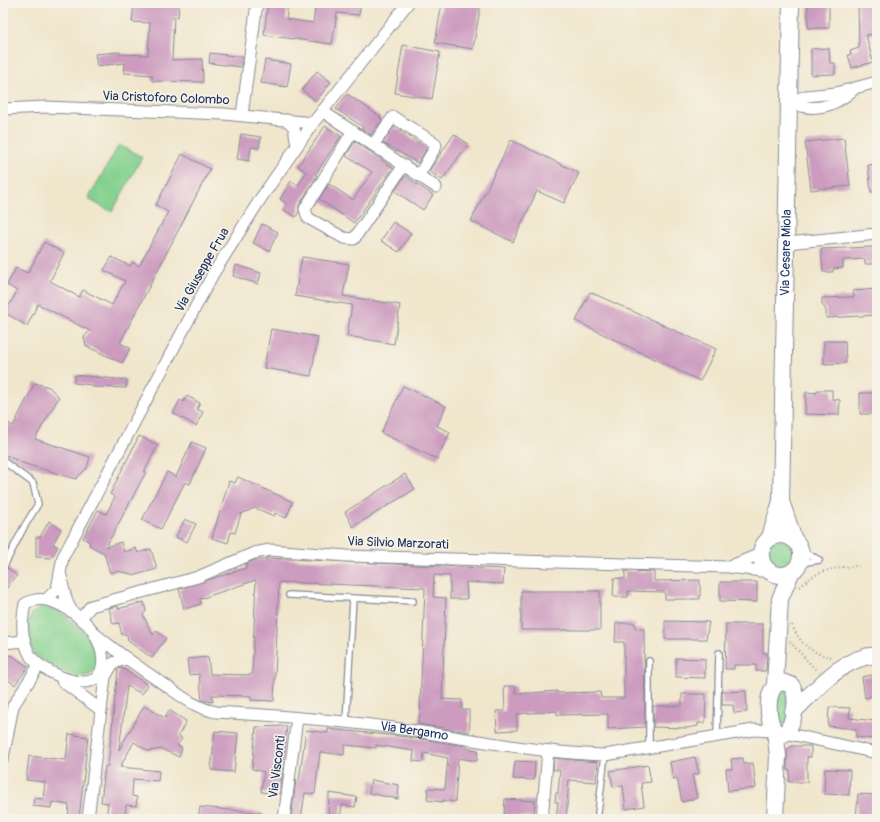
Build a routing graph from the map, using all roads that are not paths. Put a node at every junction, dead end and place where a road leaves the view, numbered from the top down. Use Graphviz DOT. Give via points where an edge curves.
graph roads {
  1 [pos="257,3"];
  2 [pos="408,3"];
  3 [pos="791,3"];
  4 [pos="877,82"];
  5 [pos="790,102"];
  6 [pos="44,107"];
  7 [pos="3,108"];
  8 [pos="322,111"];
  9 [pos="3,115"];
  10 [pos="242,115"];
  11 [pos="287,120"];
  12 [pos="313,123"];
  13 [pos="353,131"];
  14 [pos="373,145"];
  15 [pos="297,146"];
  16 [pos="404,165"];
  17 [pos="419,175"];
  18 [pos="436,187"];
  19 [pos="877,234"];
  20 [pos="787,243"];
  21 [pos="3,461"];
  22 [pos="781,502"];
  23 [pos="770,537"];
  24 [pos="760,554"];
  25 [pos="796,556"];
  26 [pos="729,567"];
  27 [pos="3,568"];
  28 [pos="769,572"];
  29 [pos="60,574"];
  30 [pos="289,595"];
  31 [pos="353,598"];
  32 [pos="780,599"];
  33 [pos="47,600"];
  34 [pos="413,601"];
  35 [pos="72,612"];
  36 [pos="81,618"];
  37 [pos="95,634"];
  38 [pos="25,641"];
  39 [pos="3,643"];
  40 [pos="719,653"];
  41 [pos="877,655"];
  42 [pos="126,659"];
  43 [pos="649,661"];
  44 [pos="39,664"];
  45 [pos="54,674"];
  46 [pos="823,679"];
  47 [pos="785,684"];
  48 [pos="101,710"];
  49 [pos="296,718"];
  50 [pos="346,722"];
  51 [pos="782,726"];
  52 [pos="717,736"];
  53 [pos="649,749"];
  54 [pos="548,751"];
  55 [pos="877,753"];
  56 [pos="605,755"];
  57 [pos="3,758"];
  58 [pos="598,813"];
  59 [pos="88,819"];
  60 [pos="284,819"];
  61 [pos="542,819"];
  62 [pos="775,819"];
  1 -- 10 [label="street"];
  2 -- 8 [label="street, Via Giuseppe Frua"];
  3 -- 5 [label="street, Via Cesare Miola"];
  4 -- 5 [label="street" via="856,87 841,101 822,107 808,108"];
  5 -- 20 [label="street, Via Cesare Miola"];
  6 -- 7 [label="street, Via Cristoforo Colombo"];
  6 -- 9 [label="street, Via Cristoforo Colombo"];
  6 -- 10 [label="street, Via Cristoforo Colombo"];
  8 -- 12 [label="street, Via Giuseppe Frua"];
  8 -- 13 [label="street"];
  10 -- 11 [label="street, Via Cristoforo Colombo"];
  11 -- 12 [label="street, Via Cristoforo Colombo"];
  11 -- 15 [label="street" via="294,127"];
  12 -- 15 [label="street, Via Giuseppe Frua"];
  13 -- 14 [label="street"];
  13 -- 16 [label="street" via="305,209 308,218 344,238 354,238"];
  14 -- 16 [label="street"];
  14 -- 17 [label="street" via="393,117 434,143 436,146"];
  15 -- 29 [label="street, Via Giuseppe Frua" via="214,274 63,557"];
  16 -- 17 [label="street"];
  17 -- 18 [label="street"];
  19 -- 20 [label="street"];
  20 -- 22 [label="street, Via Cesare Miola"];
  21 -- 27 [label="lane" via="33,483 38,504"];
  22 -- 23 [label="street, Via Cesare Miola"];
  22 -- 25 [label="street, Via Cesare Miola"];
  23 -- 24 [label="street, Via Cesare Miola" via="764,542"];
  23 -- 25 [label="street" via="784,535"];
  24 -- 26 [label="street, Via Silvio Marzorati"];
  24 -- 28 [label="street" via="764,567"];
  25 -- 28 [label="street" via="779,576"];
  25 -- 32 [label="street"];
  26 -- 28 [label="street, Via Silvio Marzorati"];
  26 -- 36 [label="street, Via Silvio Marzorati" via="354,556 270,550 254,553 198,577 91,606"];
  28 -- 32 [label="street"];
  29 -- 33 [label="street, Via Giuseppe Frua" via="57,589"];
  29 -- 35 [label="street"];
  30 -- 31 [label="lane"];
  31 -- 34 [label="lane"];
  31 -- 50 [label="lane"];
  32 -- 47 [label="street" via="785,626 778,648"];
  33 -- 35 [label="street"];
  33 -- 38 [label="street" via="39,599 25,604 22,630"];
  35 -- 36 [label="street"];
  36 -- 37 [label="street"];
  37 -- 42 [label="street, Via Bergamo"];
  37 -- 45 [label="street" via="103,658 101,670 96,678 87,682 74,682"];
  38 -- 39 [label="street"];
  38 -- 44 [label="street" via="30,656"];
  40 -- 52 [label="lane"];
  41 -- 46 [label="street, Via Bergamo" via="845,665"];
  42 -- 48 [label="street" via="109,667 102,693"];
  42 -- 49 [label="street, Via Bergamo" via="206,710"];
  43 -- 53 [label="lane"];
  44 -- 45 [label="street"];
  44 -- 57 [label="street" via="13,706"];
  45 -- 48 [label="street"];
  46 -- 47 [label="street"];
  46 -- 51 [label="street, Via Bergamo"];
  47 -- 51 [label="street" via="796,693"];
  47 -- 51 [label="street" via="771,688 769,696"];
  48 -- 59 [label="street"];
  49 -- 50 [label="street, Via Bergamo"];
  49 -- 60 [label="street, Via Visconti"];
  50 -- 54 [label="street, Via Bergamo"];
  51 -- 52 [label="street, Via Bergamo"];
  51 -- 55 [label="street" via="810,739"];
  51 -- 62 [label="street"];
  52 -- 53 [label="street, Via Bergamo"];
  53 -- 56 [label="street, Via Bergamo"];
  54 -- 56 [label="street, Via Bergamo"];
  54 -- 61 [label="street"];
  56 -- 58 [label="lane"];
}
